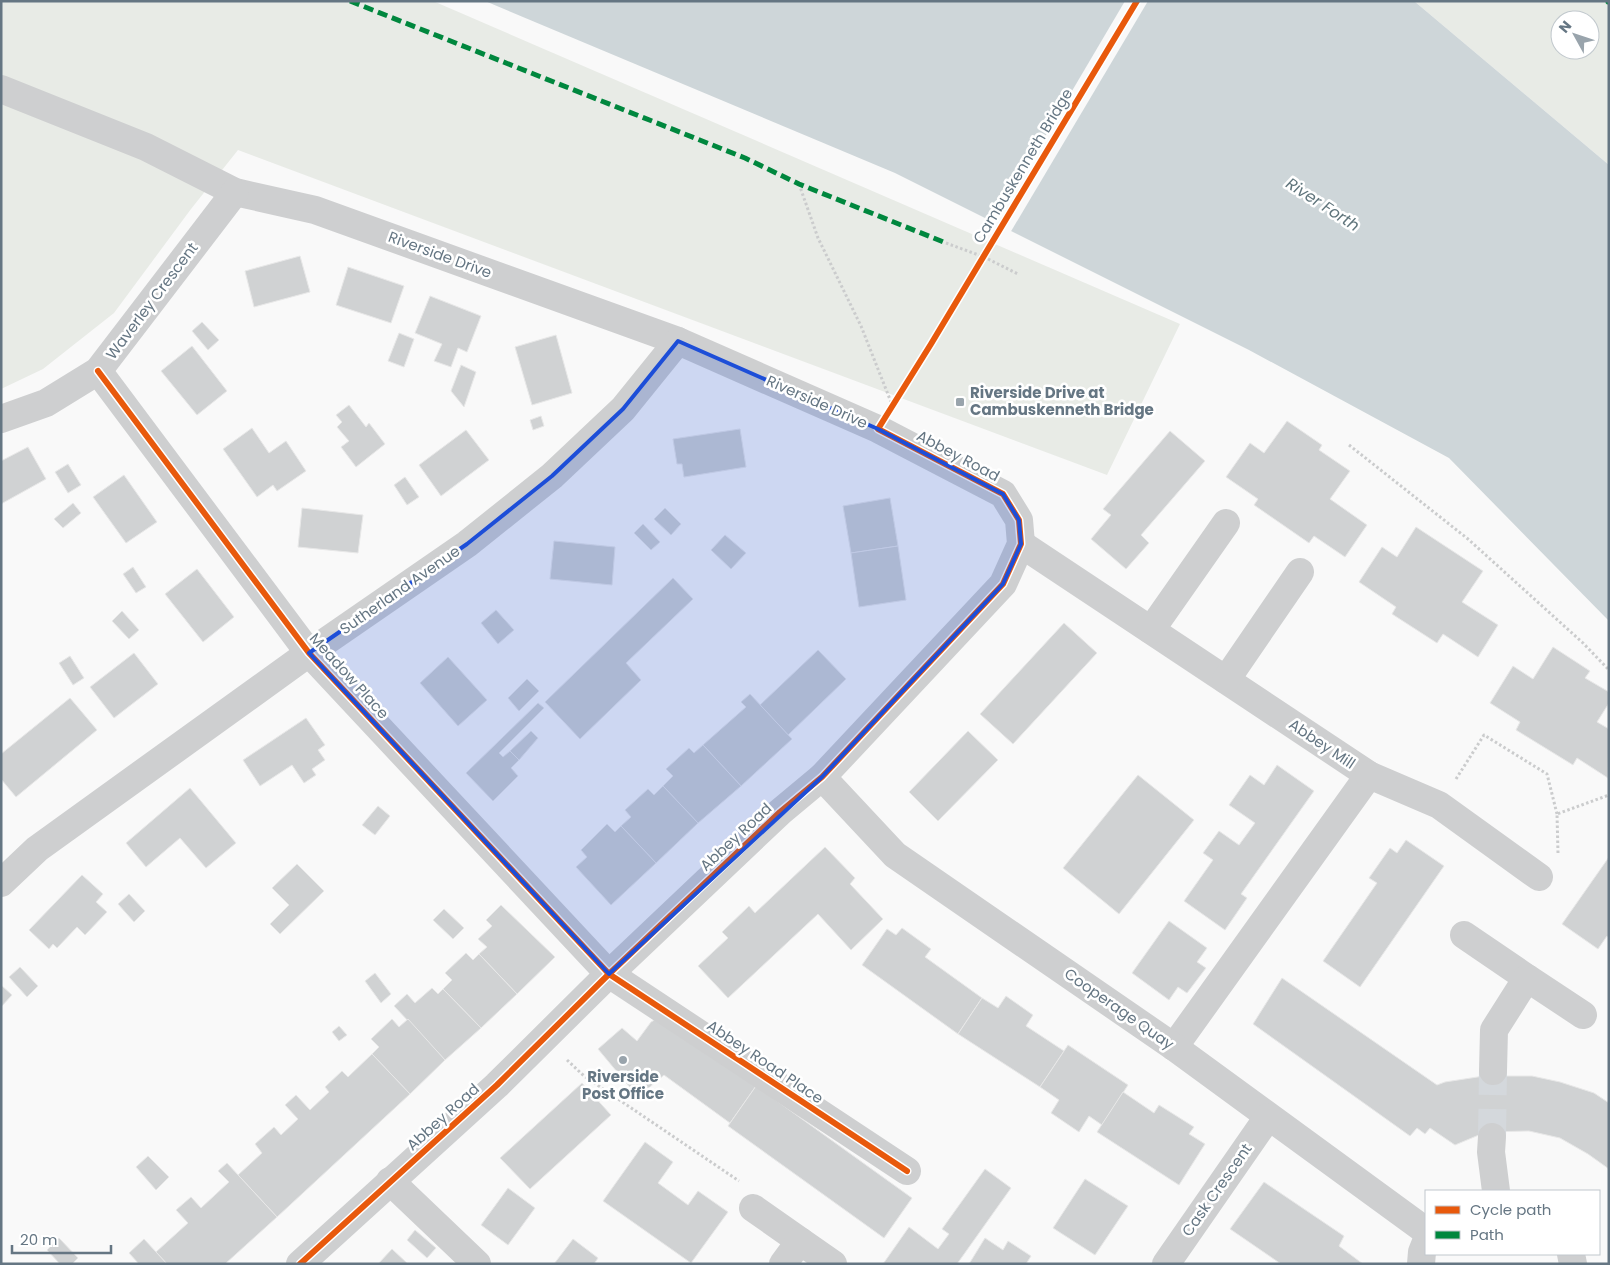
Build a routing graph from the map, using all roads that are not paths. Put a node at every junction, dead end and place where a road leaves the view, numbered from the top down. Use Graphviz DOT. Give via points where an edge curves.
graph roads {
  1 [pos="1,89"];
  2 [pos="235,192"];
  3 [pos="678,341"];
  4 [pos="98,371"];
  5 [pos="1,419"];
  6 [pos="878,428"];
  7 [pos="1226,523"];
  8 [pos="1022,544"];
  9 [pos="1300,572"];
  10 [pos="1151,630"];
  11 [pos="309,653"];
  12 [pos="1226,680"];
  13 [pos="1369,775"];
  14 [pos="822,777"];
  15 [pos="1540,877"];
  16 [pos="1,884"];
  17 [pos="1464,935"];
  18 [pos="609,974"];
  19 [pos="1527,978"];
  20 [pos="1583,1015"];
  21 [pos="1174,1047"];
  22 [pos="1493,1071"];
  23 [pos="1268,1117"];
  24 [pos="1492,1137"];
  25 [pos="908,1171"];
  26 [pos="390,1181"];
  27 [pos="1496,1190"];
  28 [pos="753,1208"];
  29 [pos="1425,1229"];
  30 [pos="800,1241"];
  31 [pos="1425,1244"];
  32 [pos="469,1260"];
  33 [pos="1169,1262"];
  34 [pos="300,1264"];
  35 [pos="783,1264"];
  36 [pos="833,1264"];
  37 [pos="1421,1264"];
  1 -- 2 [label="street, Riverside Drive" via="146,147"];
  2 -- 3 [label="street, Riverside Drive" via="315,210"];
  2 -- 4 [label="street, Waverley Crescent"];
  3 -- 6 [label="street, Riverside Drive"];
  3 -- 11 [label="street, Sutherland Avenue" via="623,409 552,476 468,544"];
  4 -- 5 [label="street, Waverley Crescent" via="46,403"];
  4 -- 11 [label="street, Meadow Place"];
  6 -- 8 [label="street, Abbey Road" via="1003,494 1019,520"];
  7 -- 10 [label="street"];
  8 -- 10 [label="street, Abbey Mill"];
  8 -- 14 [label="street, Abbey Road" via="1003,584"];
  9 -- 12 [label="street"];
  10 -- 12 [label="street, Abbey Mill"];
  11 -- 16 [label="street, Sutherland Avenue" via="37,849"];
  11 -- 18 [label="street, Meadow Place"];
  12 -- 13 [label="street, Abbey Mill"];
  13 -- 15 [label="street" via="1439,805"];
  13 -- 21 [label="street, Abbey Mill"];
  14 -- 18 [label="street, Abbey Road" via="780,812"];
  14 -- 21 [label="street, Cooperage Quay" via="895,855"];
  17 -- 19 [label="street"];
  18 -- 25 [label="street, Abbey Road Place"];
  18 -- 26 [label="street, Abbey Road" via="497,1085"];
  19 -- 20 [label="street"];
  19 -- 22 [label="street" via="1494,1030"];
  21 -- 23 [label="street, Cooperage Quay"];
  23 -- 29 [label="street, Cooperage Quay"];
  23 -- 33 [label="street, Cask Crescent"];
  24 -- 27 [label="street"];
  26 -- 32 [label="street"];
  26 -- 34 [label="street, Abbey Road"];
  28 -- 30 [label="street"];
  30 -- 35 [label="street"];
  30 -- 36 [label="street"];
  31 -- 37 [label="street"];
}
